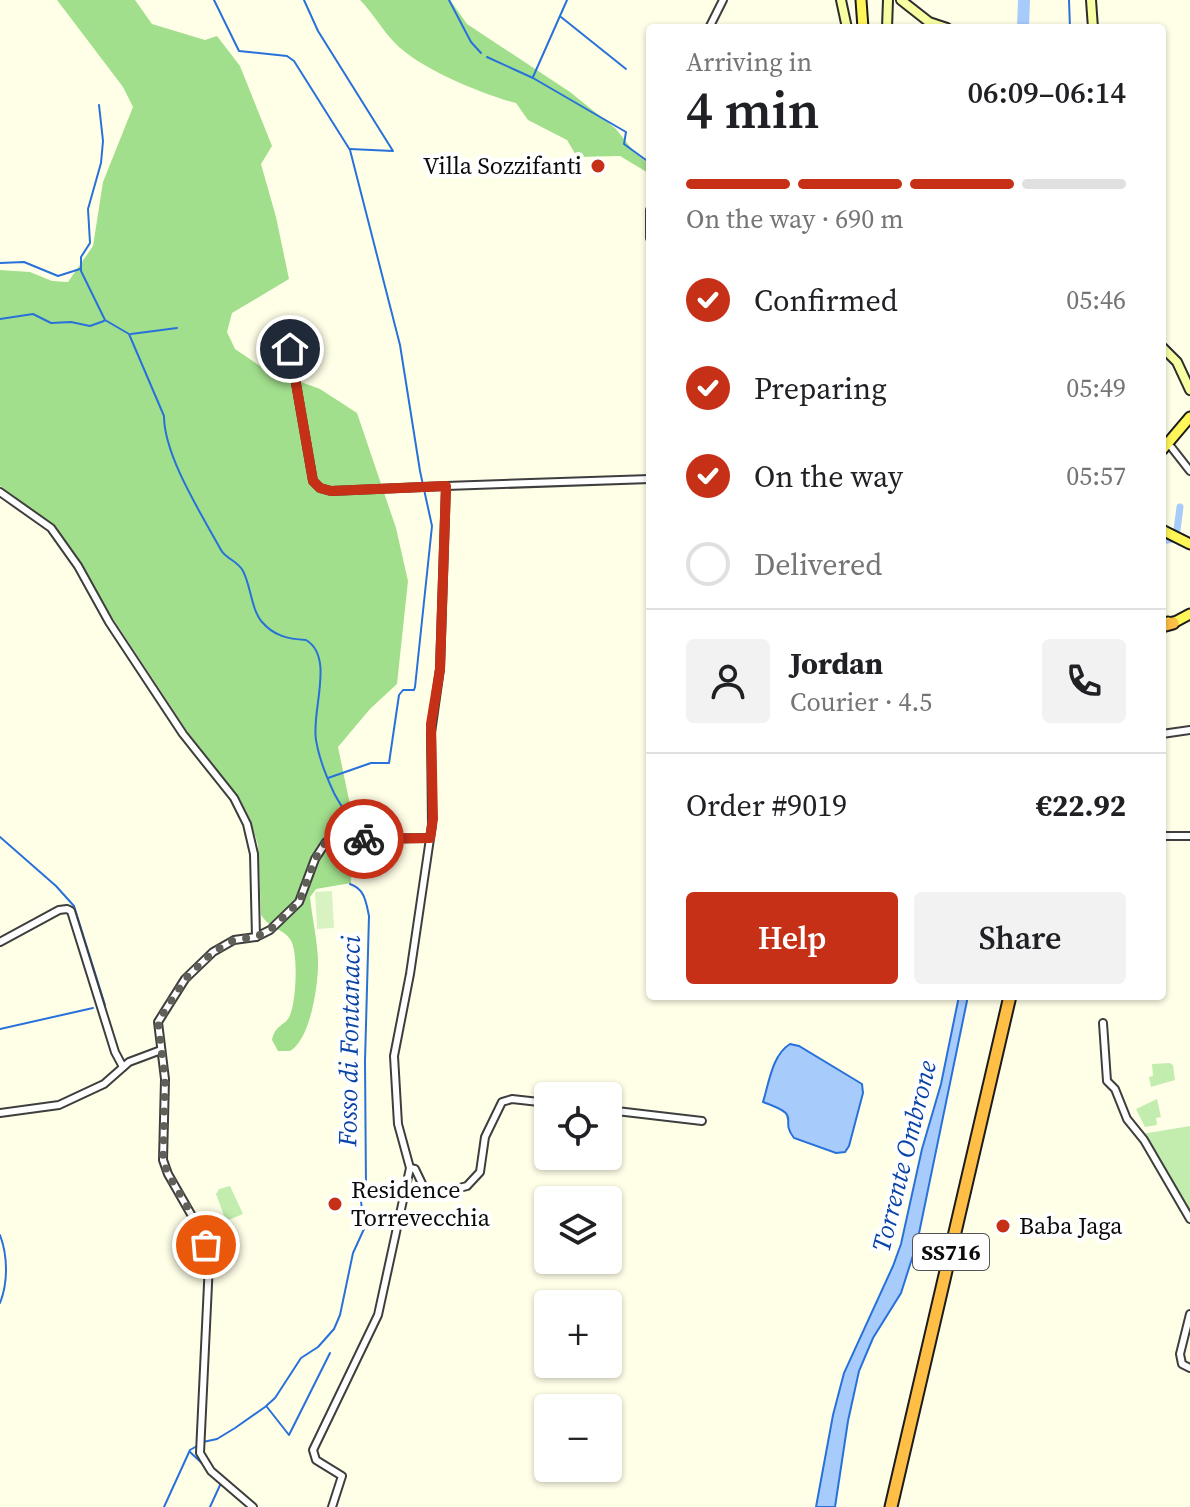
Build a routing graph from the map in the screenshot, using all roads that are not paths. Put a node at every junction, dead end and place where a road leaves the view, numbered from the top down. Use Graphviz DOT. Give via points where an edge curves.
graph roads {
  1 [pos="723,0"];
  2 [pos="841,0"];
  3 [pos="861,0"];
  4 [pos="888,0"];
  5 [pos="901,0"];
  6 [pos="1091,0"];
  7 [pos="711,24"];
  8 [pos="846,24"];
  9 [pos="863,24"];
  10 [pos="887,24"];
  11 [pos="930,24"];
  12 [pos="1093,24"];
  13 [pos="290,349"];
  14 [pos="1166,351"];
  15 [pos="1190,390"];
  16 [pos="1190,416"];
  17 [pos="1166,433"];
  18 [pos="1167,449"];
  19 [pos="1190,471"];
  20 [pos="646,479"];
  21 [pos="446,486"];
  22 [pos="0,492"];
  23 [pos="1166,532"];
  24 [pos="1190,544"];
  25 [pos="1190,614"];
  26 [pos="1166,624"];
  27 [pos="1190,730"];
  28 [pos="1166,733"];
  29 [pos="1166,836"];
  30 [pos="1190,836"];
  31 [pos="430,838"];
  32 [pos="256,937"];
  33 [pos="0,942"];
  34 [pos="1009,1000"];
  35 [pos="1016,1000"];
  36 [pos="1103,1023"];
  37 [pos="161,1050"];
  38 [pos="123,1067"];
  39 [pos="534,1101"];
  40 [pos="622,1112"];
  41 [pos="0,1113"];
  42 [pos="702,1121"];
  43 [pos="410,1168"];
  44 [pos="1190,1219"];
  45 [pos="1190,1314"];
  46 [pos="1190,1368"];
  47 [pos="253,1507"];
  48 [pos="332,1507"];
  49 [pos="891,1507"];
  50 [pos="899,1507"];
  1 -- 7 [label="street"];
  2 -- 8 [label="street"];
  3 -- 9 [label="main road"];
  4 -- 10 [label="street"];
  5 -- 11 [label="street"];
  6 -- 12 [label="street"];
  13 -- 21 [label="street" via="313,481 320,488"];
  14 -- 15 [label="street"];
  16 -- 17 [label="main road"];
  16 -- 18 [label="main road"];
  18 -- 19 [label="street"];
  20 -- 21 [label="street"];
  21 -- 31 [label="street" via="440,669 431,724"];
  22 -- 32 [label="street" via="51,528 183,734 234,798 254,854"];
  23 -- 24 [label="main road"];
  25 -- 26 [label="main road"];
  27 -- 28 [label="street"];
  29 -- 30 [label="street"];
  31 -- 32 [label="street" via="326,842 299,902"];
  31 -- 43 [label="street" via="394,1056 398,1124"];
  32 -- 37 [label="street" via="223,945 185,979 158,1022"];
  33 -- 38 [label="street" via="59,910 71,911"];
  34 -- 49 [label="highway, SS716"];
  35 -- 50 [label="highway, SS716"];
  36 -- 44 [label="street" via="1107,1081"];
  37 -- 38 [label="street"];
  37 -- 47 [label="street" via="163,1160 200,1230 209,1263 200,1453 211,1471"];
  38 -- 41 [label="street" via="104,1084 59,1105"];
  39 -- 43 [label="street" via="502,1102 485,1137 480,1172 467,1186 426,1192"];
  40 -- 42 [label="street"];
  43 -- 48 [label="street" via="378,1315 314,1447 314,1458 342,1476"];
  45 -- 46 [label="street" via="1180,1357"];
}
